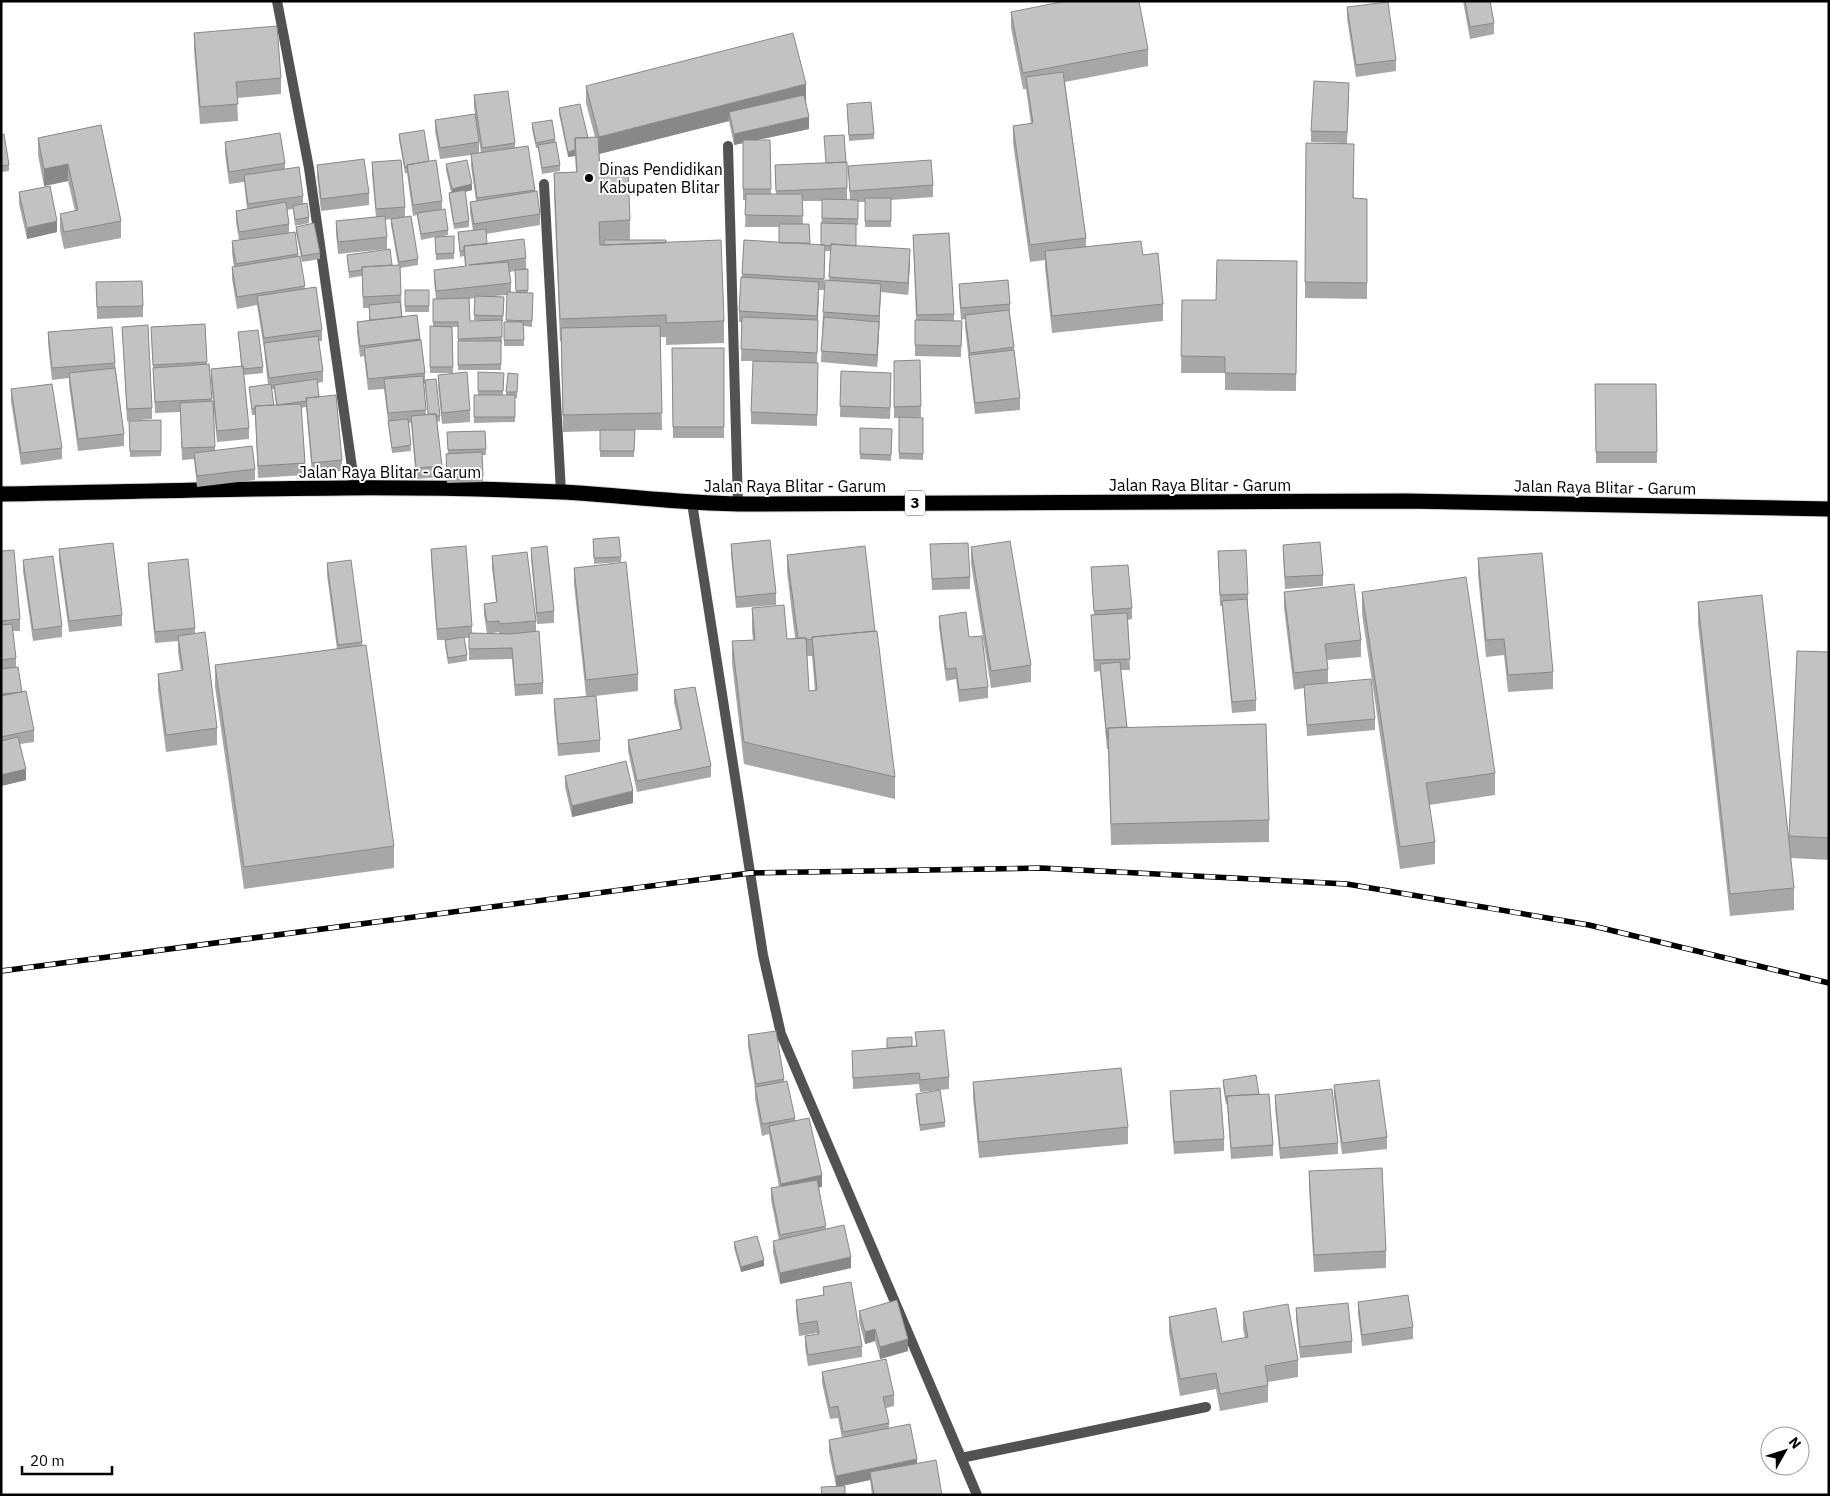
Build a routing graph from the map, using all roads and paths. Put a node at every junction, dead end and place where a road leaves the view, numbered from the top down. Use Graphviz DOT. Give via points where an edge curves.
graph roads {
  1 [pos="277,1"];
  2 [pos="728,146"];
  3 [pos="544,184"];
  4 [pos="355,488"];
  5 [pos="561,492"];
  6 [pos="1,494"];
  7 [pos="692,503"];
  8 [pos="738,504"];
  9 [pos="1829,509"];
  10 [pos="1206,1407"];
  11 [pos="961,1458"];
  12 [pos="976,1495"];
  1 -- 4 [label="street" via="309,168"];
  2 -- 8 [label="street"];
  3 -- 5 [label="street"];
  4 -- 5 [label="highway, Jalan Raya Blitar - Garum / 3"];
  4 -- 6 [label="highway, Jalan Raya Blitar - Garum / 3"];
  5 -- 7 [label="highway, Jalan Raya Blitar - Garum / 3"];
  7 -- 8 [label="highway, Jalan Raya Blitar - Garum / 3"];
  7 -- 11 [label="street" via="763,955 781,1034"];
  8 -- 9 [label="highway, Jalan Raya Blitar - Garum / 3" via="1407,501"];
  10 -- 11 [label="street"];
  11 -- 12 [label="street"];
}
